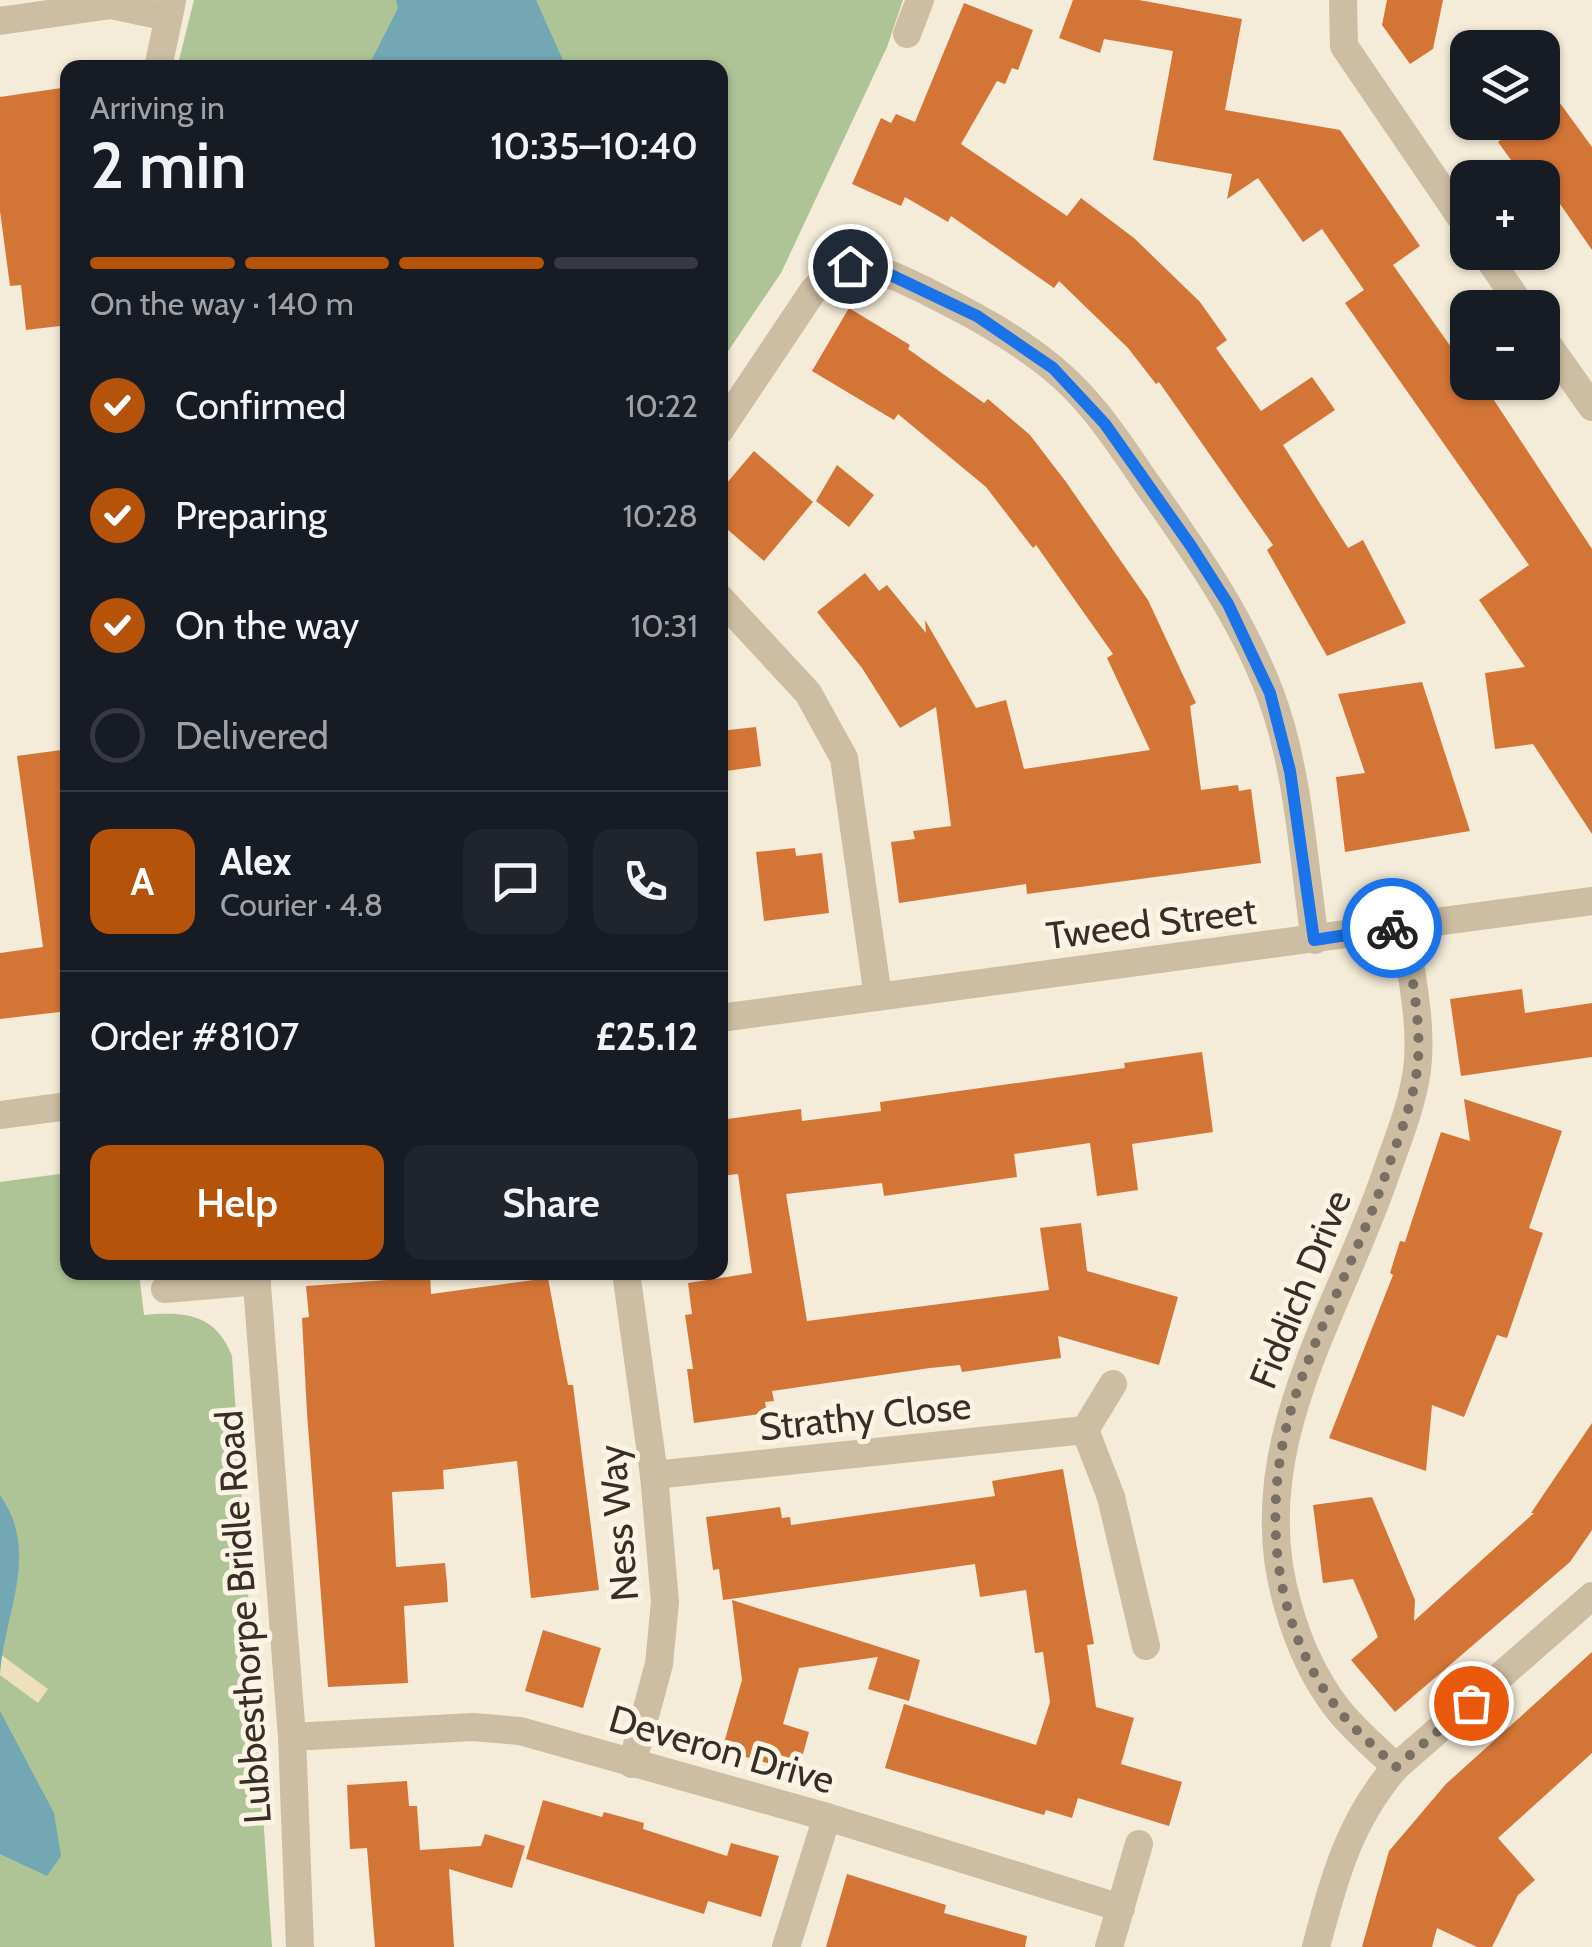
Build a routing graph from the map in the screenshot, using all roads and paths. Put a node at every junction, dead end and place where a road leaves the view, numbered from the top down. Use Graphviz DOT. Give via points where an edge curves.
graph roads {
  1 [pos="920,0"];
  2 [pos="1343,0"];
  3 [pos="170,9"];
  4 [pos="0,21"];
  5 [pos="907,34"];
  6 [pos="160,60"];
  7 [pos="1450,202"];
  8 [pos="1560,362"];
  9 [pos="1592,407"];
  10 [pos="728,418"];
  11 [pos="728,607"];
  12 [pos="1592,901"];
  13 [pos="1405,926"];
  14 [pos="1314,940"];
  15 [pos="878,997"];
  16 [pos="728,1017"];
  17 [pos="60,1107"];
  18 [pos="0,1115"];
  19 [pos="235,1280"];
  20 [pos="256,1280"];
  21 [pos="627,1280"];
  22 [pos="165,1290"];
  23 [pos="1113,1384"];
  24 [pos="1084,1430"];
  25 [pos="654,1475"];
  26 [pos="1592,1596"];
  27 [pos="1146,1646"];
  28 [pos="292,1738"];
  29 [pos="632,1764"];
  30 [pos="1396,1767"];
  31 [pos="827,1816"];
  32 [pos="1139,1844"];
  33 [pos="1121,1908"];
  34 [pos="300,1947"];
  35 [pos="786,1947"];
  36 [pos="1109,1947"];
  37 [pos="1316,1947"];
  1 -- 5 [label="street"];
  2 -- 7 [label="street" via="1344,46"];
  3 -- 4 [label="street" via="111,5"];
  3 -- 6 [label="street"];
  8 -- 9 [label="street"];
  10 -- 14 [label="street" via="825,278 850,266 878,269 977,316 1053,368 1105,424 1216,584 1270,693 1285,744"];
  11 -- 15 [label="street" via="808,692 840,747"];
  12 -- 13 [label="street, Tweed Street"];
  13 -- 14 [label="street, Tweed Street"];
  13 -- 30 [label="street, Fiddich Drive" via="1415,1082 1366,1230 1296,1396 1279,1455 1274,1523 1284,1592 1318,1681"];
  14 -- 15 [label="street, Tweed Street"];
  15 -- 16 [label="street, Tweed Street"];
  17 -- 18 [label="street"];
  19 -- 22 [label="street, Lubbesthorpe Bridle Road"];
  20 -- 28 [label="street, Lubbesthorpe Bridle Road"];
  21 -- 25 [label="street, Ness Way"];
  23 -- 24 [label="street"];
  24 -- 25 [label="street, Strathy Close"];
  24 -- 27 [label="street" via="1111,1497"];
  25 -- 29 [label="street, Ness Way" via="664,1624 660,1664"];
  26 -- 30 [label="street"];
  28 -- 29 [label="street, Deveron Drive" via="506,1728"];
  28 -- 34 [label="street, Lubbesthorpe Bridle Road"];
  29 -- 31 [label="street, Deveron Drive"];
  30 -- 37 [label="street" via="1361,1810 1343,1850"];
  31 -- 33 [label="street, Deveron Drive"];
  31 -- 35 [label="street"];
  32 -- 33 [label="street"];
  33 -- 36 [label="street"];
}
